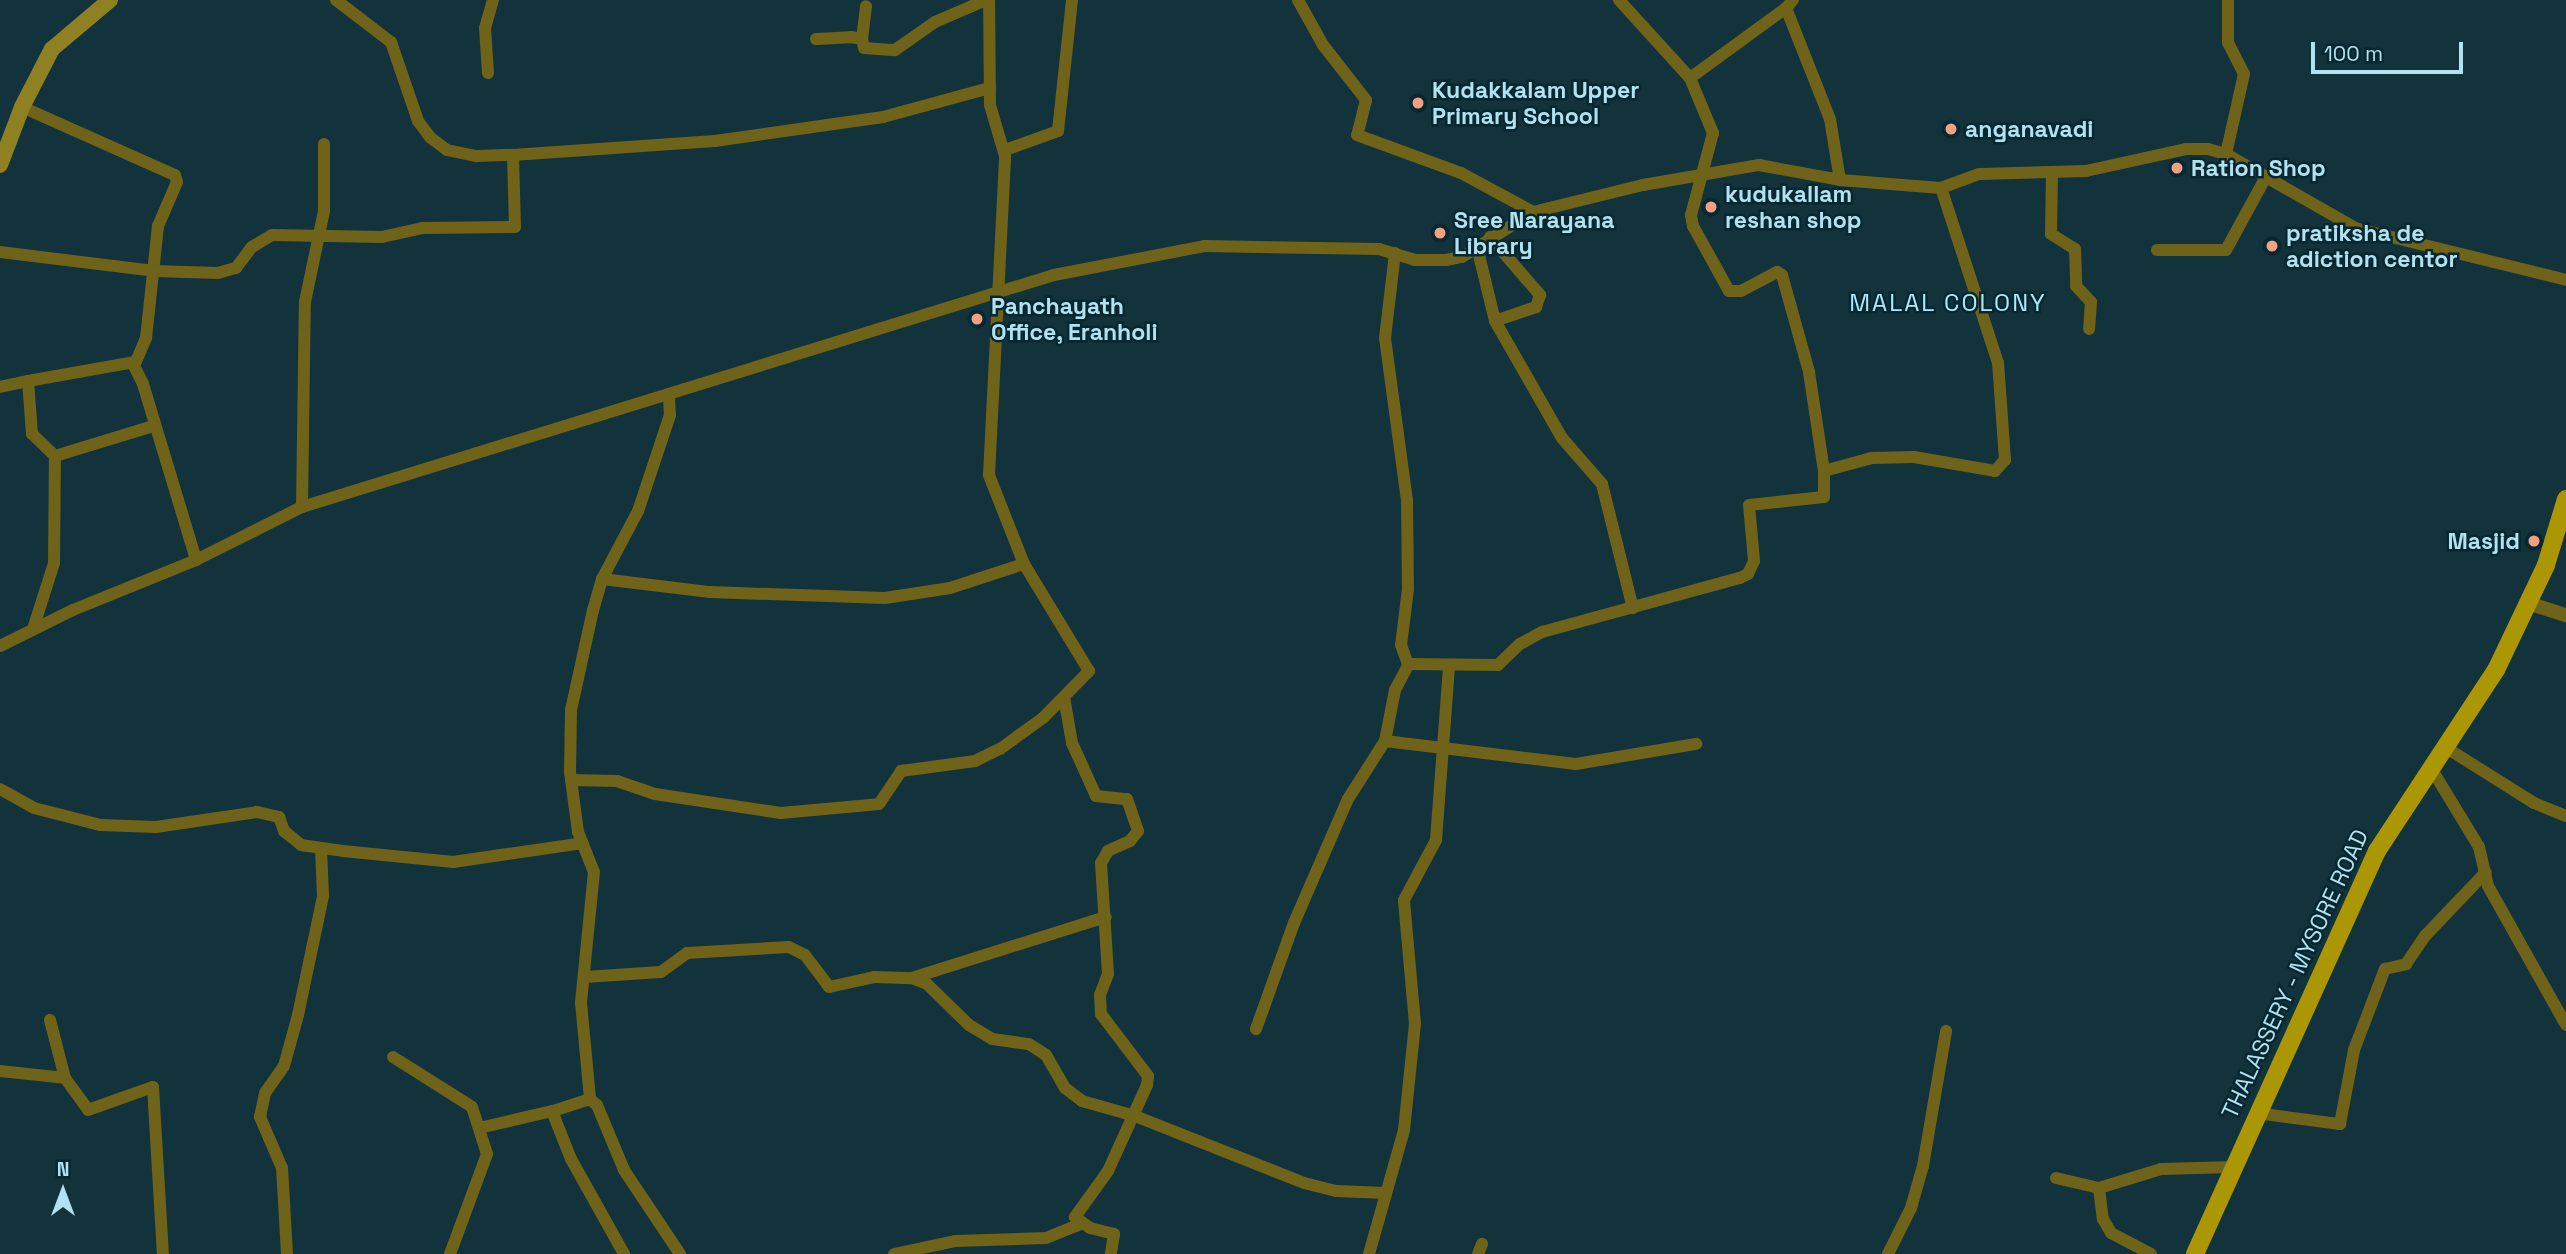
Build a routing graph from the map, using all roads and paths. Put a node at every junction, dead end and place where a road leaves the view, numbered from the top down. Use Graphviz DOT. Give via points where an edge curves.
graph roads {
  1 [pos="110,0"];
  2 [pos="336,0"];
  3 [pos="492,0"];
  4 [pos="987,0"];
  5 [pos="1072,0"];
  6 [pos="1298,0"];
  7 [pos="1619,0"];
  8 [pos="2228,0"];
  9 [pos="1789,4"];
  10 [pos="866,6"];
  11 [pos="816,39"];
  12 [pos="862,39"];
  13 [pos="488,73"];
  14 [pos="1690,79"];
  15 [pos="990,88"];
  16 [pos="22,107"];
  17 [pos="324,144"];
  18 [pos="1004,150"];
  19 [pos="2226,154"];
  20 [pos="513,155"];
  21 [pos="0,165"];
  22 [pos="2052,172"];
  23 [pos="1703,175"];
  24 [pos="2266,177"];
  25 [pos="1840,180"];
  26 [pos="1941,188"];
  27 [pos="1533,212"];
  28 [pos="317,237"];
  29 [pos="1490,237"];
  30 [pos="1477,247"];
  31 [pos="2157,250"];
  32 [pos="0,252"];
  33 [pos="1395,253"];
  34 [pos="154,271"];
  35 [pos="2566,279"];
  36 [pos="998,291"];
  37 [pos="1494,321"];
  38 [pos="2089,329"];
  39 [pos="135,362"];
  40 [pos="29,381"];
  41 [pos="0,387"];
  42 [pos="668,397"];
  43 [pos="153,426"];
  44 [pos="55,456"];
  45 [pos="1824,471"];
  46 [pos="2566,499"];
  47 [pos="302,507"];
  48 [pos="196,560"];
  49 [pos="1024,564"];
  50 [pos="602,579"];
  51 [pos="2528,603"];
  52 [pos="1633,608"];
  53 [pos="2566,615"];
  54 [pos="33,629"];
  55 [pos="0,646"];
  56 [pos="1409,664"];
  57 [pos="1449,667"];
  58 [pos="1064,697"];
  59 [pos="1385,741"];
  60 [pos="1696,744"];
  61 [pos="2445,747"];
  62 [pos="1443,751"];
  63 [pos="2431,768"];
  64 [pos="570,780"];
  65 [pos="0,789"];
  66 [pos="2566,816"];
  67 [pos="583,843"];
  68 [pos="321,848"];
  69 [pos="2486,872"];
  70 [pos="1106,917"];
  71 [pos="585,977"];
  72 [pos="912,978"];
  73 [pos="50,1020"];
  74 [pos="2566,1025"];
  75 [pos="1256,1029"];
  76 [pos="1946,1031"];
  77 [pos="393,1057"];
  78 [pos="0,1071"];
  79 [pos="65,1078"];
  80 [pos="590,1099"];
  81 [pos="552,1111"];
  82 [pos="2256,1113"];
  83 [pos="1135,1115"];
  84 [pos="479,1128"];
  85 [pos="2233,1167"];
  86 [pos="2056,1178"];
  87 [pos="2099,1188"];
  88 [pos="1386,1193"];
  89 [pos="1080,1224"];
  90 [pos="163,1254"];
  91 [pos="287,1254"];
  92 [pos="450,1254"];
  93 [pos="624,1254"];
  94 [pos="680,1254"];
  95 [pos="894,1254"];
  96 [pos="1111,1254"];
  97 [pos="1369,1254"];
  98 [pos="1888,1254"];
  99 [pos="2151,1254"];
  100 [pos="2195,1254"];
  1 -- 16 [label="main road" via="91,21 52,49"];
  2 -- 20 [label="street" via="391,42 418,121 431,138 447,150 476,156"];
  3 -- 13 [label="street" via="485,28"];
  4 -- 12 [label="street" via="935,22 895,50 864,48"];
  4 -- 15 [label="street"];
  5 -- 18 [label="street" via="1058,131"];
  6 -- 27 [label="street" via="1323,45 1366,100 1357,135 1461,173"];
  7 -- 14 [label="street"];
  8 -- 19 [label="street" via="2228,43 2244,74"];
  9 -- 14 [label="street"];
  9 -- 25 [label="street" via="1830,119"];
  10 -- 12 [label="street"];
  11 -- 12 [label="street"];
  14 -- 23 [label="street" via="1713,134"];
  15 -- 18 [label="street" via="990,105"];
  15 -- 20 [label="street" via="883,117 715,141"];
  16 -- 21 [label="main road"];
  16 -- 34 [label="street" via="175,175 177,182 158,226"];
  17 -- 28 [label="street" via="324,211"];
  18 -- 36 [label="street"];
  19 -- 22 [label="street" via="2186,149 2087,171"];
  19 -- 24 [label="street"];
  20 -- 28 [label="street" via="515,227 424,228 382,237"];
  22 -- 26 [label="street" via="1979,174"];
  22 -- 38 [label="street" via="2051,234 2075,249 2076,286 2092,309"];
  23 -- 25 [label="street" via="1778,165"];
  23 -- 27 [label="street"];
  23 -- 45 [label="street" via="1691,215 1693,226 1725,287 1741,291 1777,272 1782,275 1809,372"];
  24 -- 31 [label="street" via="2226,250"];
  24 -- 35 [label="street" via="2355,228"];
  25 -- 26 [label="street"];
  26 -- 45 [label="street" via="1997,363 2005,460 1994,471 1914,457 1872,458"];
  27 -- 29 [label="street"];
  28 -- 34 [label="street" via="272,235 252,247 236,268 218,273"];
  28 -- 47 [label="street" via="305,302"];
  29 -- 30 [label="street"];
  29 -- 37 [label="street" via="1540,295 1536,307"];
  30 -- 33 [label="street" via="1446,260 1414,260"];
  30 -- 37 [label="street"];
  32 -- 34 [label="street"];
  33 -- 36 [label="street" via="1268,244 1204,246 1054,275"];
  33 -- 56 [label="street" via="1385,338 1407,500 1408,589 1401,645"];
  34 -- 39 [label="street" via="146,338"];
  36 -- 42 [label="street"];
  36 -- 49 [label="street" via="989,475"];
  37 -- 52 [label="street" via="1562,438 1602,484"];
  39 -- 40 [label="street"];
  39 -- 43 [label="street"];
  40 -- 41 [label="street"];
  40 -- 44 [label="street" via="32,434"];
  42 -- 47 [label="street"];
  42 -- 50 [label="street" via="670,415 638,512"];
  43 -- 44 [label="street"];
  43 -- 48 [label="street"];
  44 -- 54 [label="street" via="54,563"];
  45 -- 52 [label="street" via="1824,497 1749,505 1754,552 1748,574"];
  46 -- 51 [label="main road, THALASSERY - MYSORE ROAD" via="2546,565"];
  47 -- 48 [label="street"];
  48 -- 54 [label="street"];
  49 -- 50 [label="street" via="950,588 885,597 710,592"];
  49 -- 58 [label="street" via="1087,662 1089,671"];
  50 -- 64 [label="street" via="571,710"];
  51 -- 53 [label="street"];
  51 -- 61 [label="main road, THALASSERY - MYSORE ROAD" via="2497,670"];
  52 -- 57 [label="street" via="1542,632 1520,644 1498,665"];
  54 -- 55 [label="street"];
  56 -- 57 [label="street"];
  56 -- 59 [label="street" via="1395,690"];
  57 -- 62 [label="street"];
  58 -- 64 [label="street" via="1026,731 975,761 901,771 879,804 782,813 655,794 617,781"];
  58 -- 70 [label="street" via="1072,743 1096,796 1127,799 1138,831 1130,841 1108,851 1101,863"];
  59 -- 62 [label="street"];
  59 -- 75 [label="street" via="1348,799 1294,923"];
  60 -- 62 [label="street" via="1576,764"];
  61 -- 63 [label="main road, THALASSERY - MYSORE ROAD"];
  61 -- 66 [label="street" via="2534,803"];
  62 -- 88 [label="street" via="1436,840 1404,900 1415,1024 1404,1130"];
  63 -- 69 [label="street" via="2475,840"];
  63 -- 82 [label="main road, THALASSERY - MYSORE ROAD" via="2377,851"];
  64 -- 67 [label="street"];
  65 -- 68 [label="street" via="34,808 100,825 179,825 257,812 279,817 284,831 301,845"];
  67 -- 68 [label="street" via="453,862"];
  67 -- 71 [label="street" via="594,886"];
  68 -- 91 [label="street" via="323,896 298,1015 284,1066 265,1093 260,1116 282,1168"];
  69 -- 74 [label="street" via="2494,898"];
  69 -- 82 [label="street" via="2425,936 2406,964 2385,969 2354,1051 2340,1124"];
  70 -- 72 [label="street"];
  70 -- 83 [label="street" via="1108,974 1100,995 1101,1014 1149,1076"];
  71 -- 72 [label="street" via="661,972 687,953 789,947 805,955 828,987 874,977"];
  71 -- 80 [label="street" via="581,1003"];
  72 -- 83 [label="street" via="927,984 969,1026 992,1039 1029,1044 1046,1055 1065,1088 1082,1101"];
  73 -- 79 [label="street"];
  76 -- 98 [label="street" via="1923,1166 1911,1208"];
  77 -- 84 [label="street" via="472,1107"];
  78 -- 79 [label="street"];
  79 -- 90 [label="street" via="88,1110 153,1087"];
  80 -- 81 [label="street"];
  80 -- 94 [label="street" via="597,1105 624,1170"];
  81 -- 84 [label="street"];
  81 -- 93 [label="street" via="571,1159"];
  82 -- 85 [label="main road, THALASSERY - MYSORE ROAD"];
  83 -- 88 [label="street" via="1304,1183 1336,1191"];
  83 -- 89 [label="street" via="1108,1171 1075,1217"];
  84 -- 92 [label="street" via="487,1154"];
  85 -- 87 [label="street" via="2161,1169"];
  85 -- 100 [label="main road, THALASSERY - MYSORE ROAD" via="2207,1236"];
  86 -- 87 [label="street"];
  87 -- 99 [label="street" via="2103,1219 2111,1233"];
  88 -- 97 [label="street"];
  89 -- 95 [label="street" via="1046,1238 955,1241"];
  89 -- 96 [label="street" via="1114,1234"];
}
